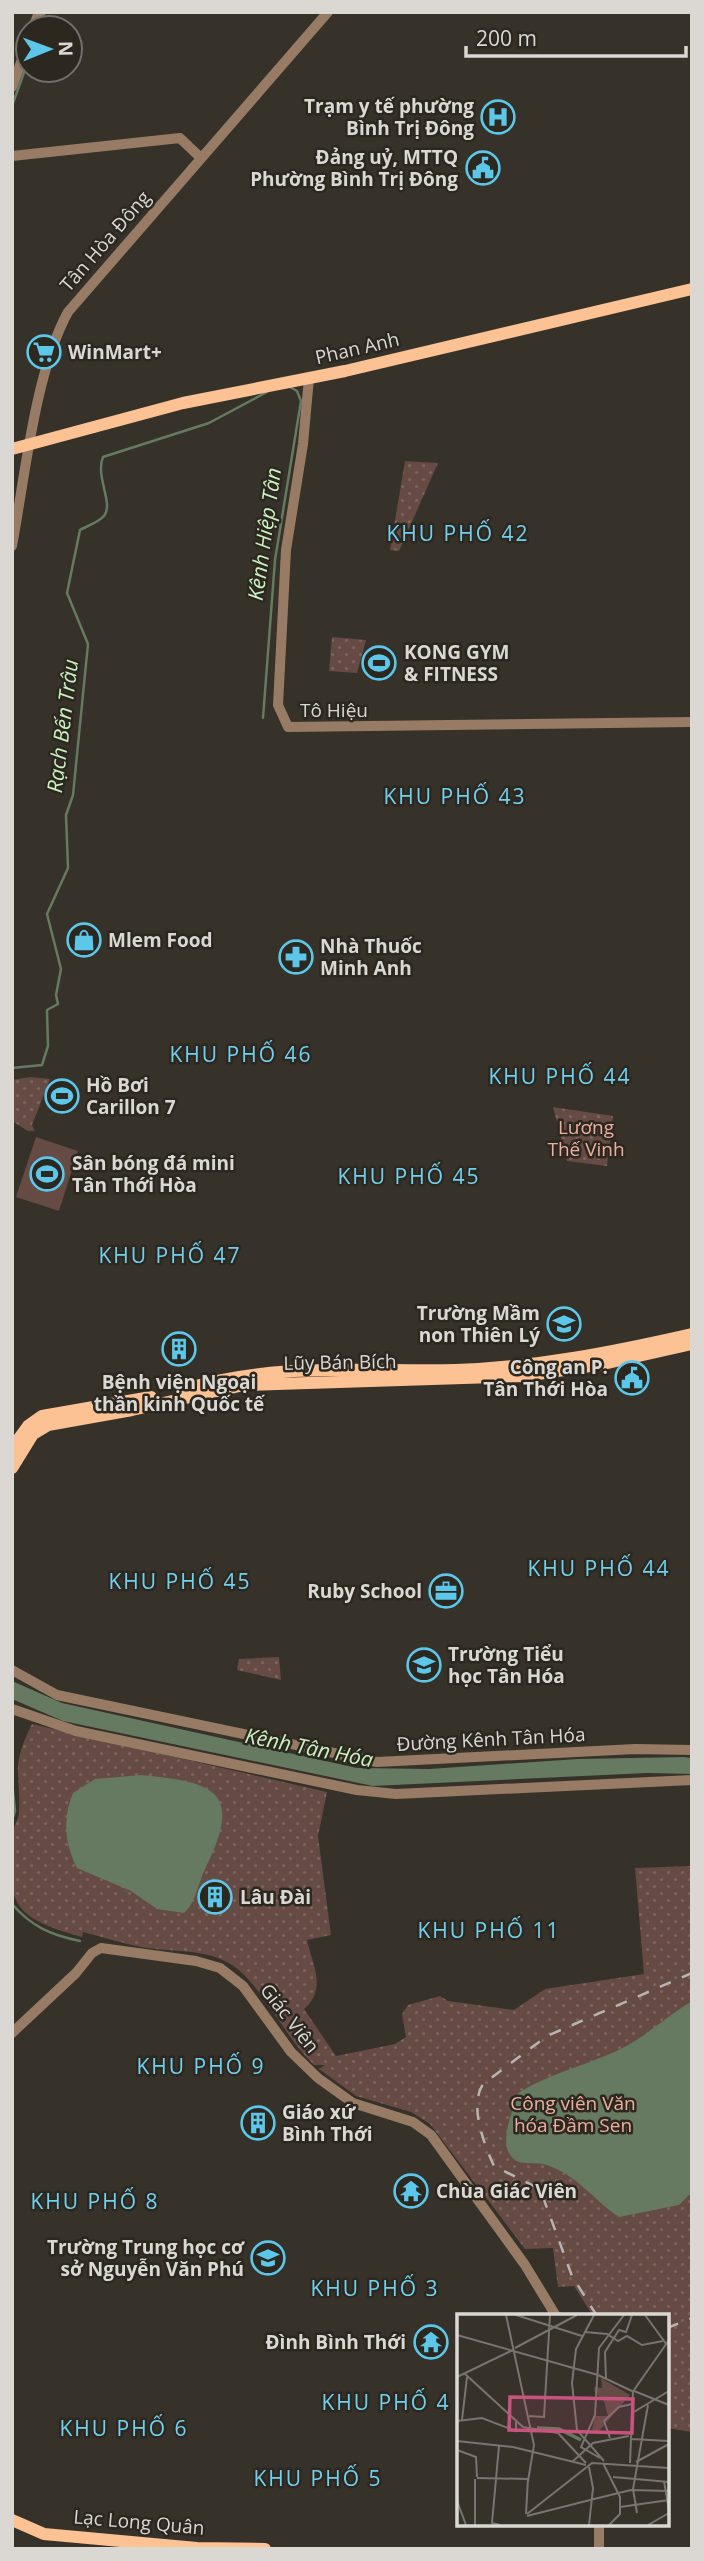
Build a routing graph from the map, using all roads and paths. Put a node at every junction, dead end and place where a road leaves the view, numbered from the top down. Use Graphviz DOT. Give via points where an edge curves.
graph roads {
  1 [pos="328,12"];
  2 [pos="12,156"];
  3 [pos="200,157"];
  4 [pos="692,289"];
  5 [pos="309,378"];
  6 [pos="30,443"];
  7 [pos="12,449"];
  8 [pos="12,546"];
  9 [pos="692,722"];
  10 [pos="692,1334"];
  11 [pos="692,1344"];
  12 [pos="12,1448"];
  13 [pos="12,1468"];
  14 [pos="12,1671"];
  15 [pos="12,1709"];
  16 [pos="692,1751"];
  17 [pos="692,1780"];
  18 [pos="12,2033"];
  19 [pos="555,2314"];
  20 [pos="12,2520"];
  21 [pos="599,2526"];
  22 [pos="265,2549"];
  23 [pos="599,2549"];
  1 -- 3 [label="street, Tân Hòa Đông"];
  2 -- 3 [label="street" via="180,138"];
  3 -- 6 [label="street, Tân Hòa Đông" via="68,312 52,347"];
  4 -- 5 [label="main road, Phan Anh"];
  5 -- 6 [label="main road, Phan Anh"];
  5 -- 9 [label="street, Tô Hiệu" via="285,561 278,705 288,727"];
  6 -- 7 [label="main road, Phan Anh"];
  6 -- 8 [label="street, Tân Hòa Đông"];
  10 -- 12 [label="main road, Lũy Bán Bích" via="592,1357 525,1366 240,1376 131,1402 54,1412 28,1426"];
  11 -- 13 [label="main road, Lũy Bán Bích" via="525,1376 244,1385 48,1425 33,1434"];
  14 -- 16 [label="street, Đường Kênh Tân Hóa" via="57,1695 377,1762 635,1749"];
  15 -- 17 [label="street" via="76,1731 357,1790 396,1794"];
  18 -- 19 [label="street, Giác Viên" via="101,1948 220,1968 243,1986 291,2052 318,2078 353,2103 413,2122 431,2135"];
  20 -- 22 [label="main road, Lạc Long Quân" via="44,2534 197,2548"];
  21 -- 23 [label="street"];
}
